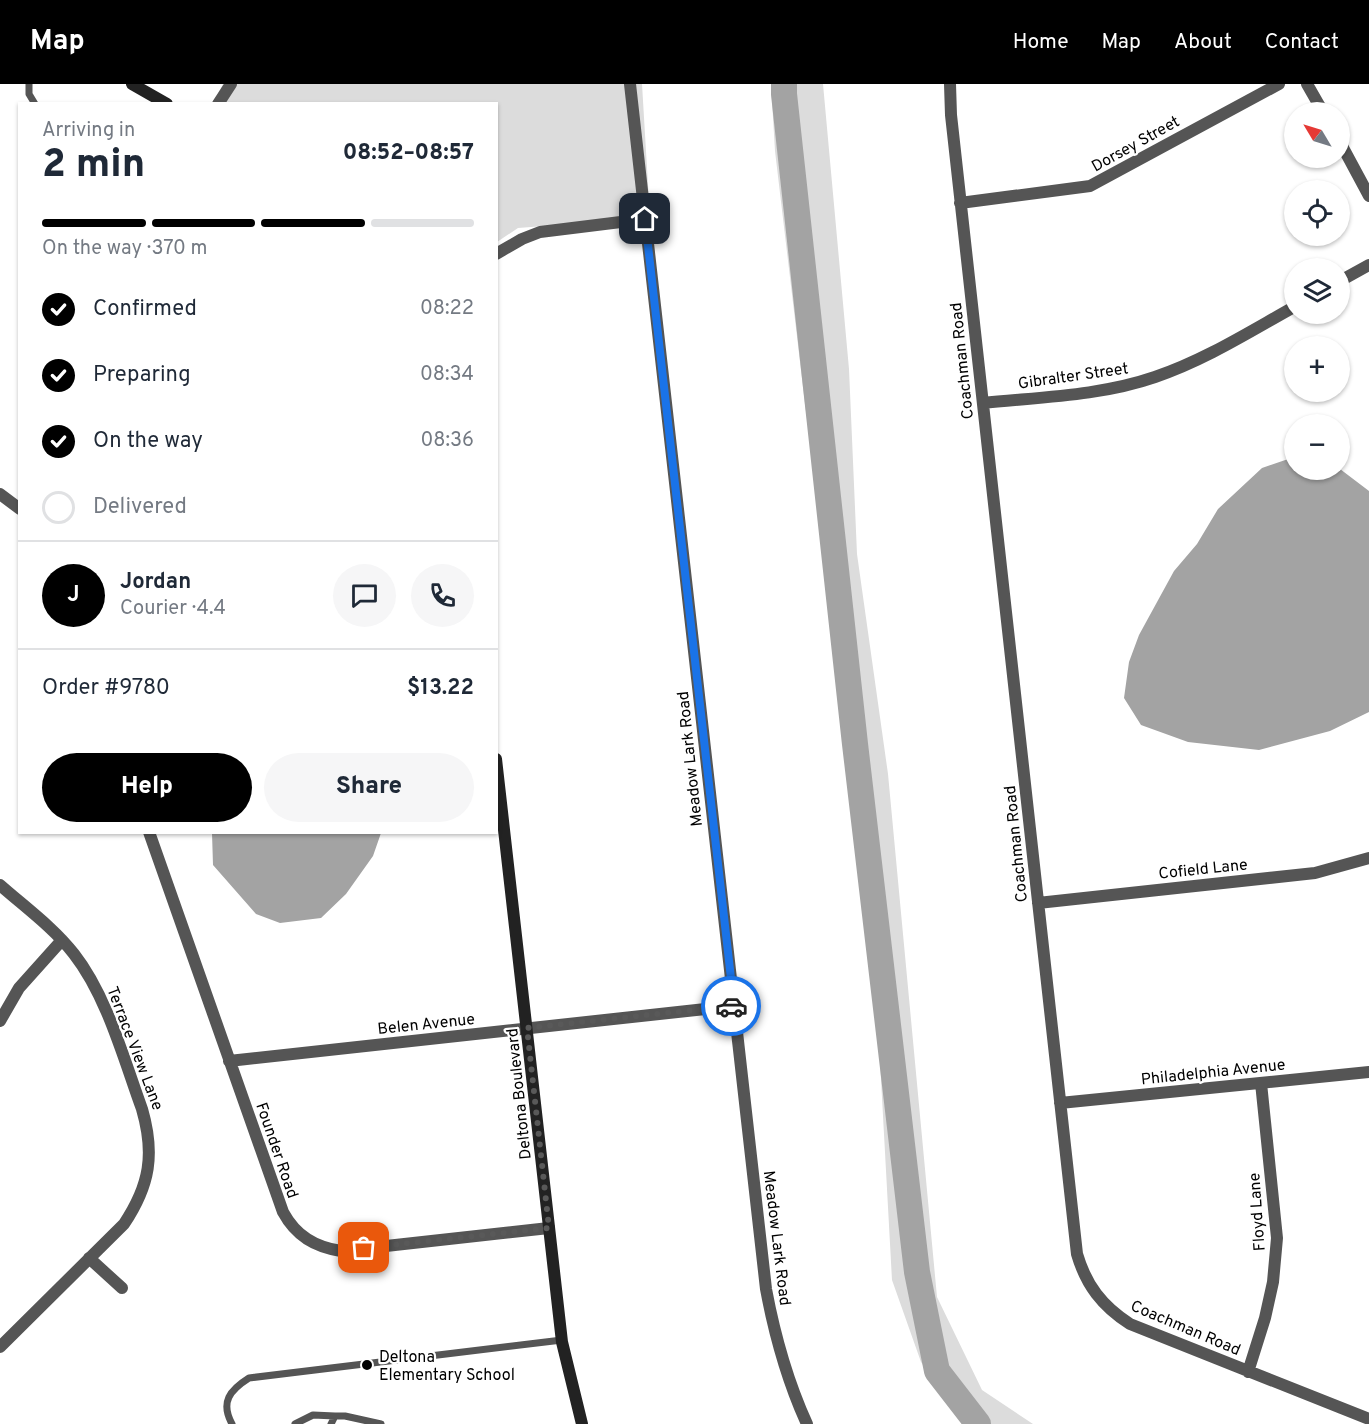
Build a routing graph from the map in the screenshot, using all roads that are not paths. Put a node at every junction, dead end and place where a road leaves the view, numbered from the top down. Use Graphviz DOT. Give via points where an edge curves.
graph roads {
  1 [pos="29,84"];
  2 [pos="132,84"];
  3 [pos="231,84"];
  4 [pos="630,84"];
  5 [pos="951,84"];
  6 [pos="1279,84"];
  7 [pos="1307,84"];
  8 [pos="34,102"];
  9 [pos="164,102"];
  10 [pos="219,102"];
  11 [pos="1317,102"];
  12 [pos="1350,161"];
  13 [pos="1369,196"];
  14 [pos="960,203"];
  15 [pos="645,219"];
  16 [pos="498,253"];
  17 [pos="1369,265"];
  18 [pos="1350,275"];
  19 [pos="1284,312"];
  20 [pos="983,403"];
  21 [pos="0,494"];
  22 [pos="18,508"];
  23 [pos="498,776"];
  24 [pos="150,834"];
  25 [pos="1369,858"];
  26 [pos="0,885"];
  27 [pos="1038,903"];
  28 [pos="62,940"];
  29 [pos="734,1005"];
  30 [pos="0,1021"];
  31 [pos="527,1028"];
  32 [pos="229,1061"];
  33 [pos="1369,1072"];
  34 [pos="1261,1083"];
  35 [pos="1060,1103"];
  36 [pos="549,1228"];
  37 [pos="89,1258"];
  38 [pos="122,1288"];
  39 [pos="562,1340"];
  40 [pos="0,1347"];
  41 [pos="1248,1372"];
  42 [pos="336,1416"];
  43 [pos="1369,1419"];
  44 [pos="232,1424"];
  45 [pos="295,1424"];
  46 [pos="331,1424"];
  47 [pos="381,1424"];
  48 [pos="582,1424"];
  49 [pos="807,1424"];
  1 -- 8 [label="lane"];
  2 -- 9 [label="main road"];
  3 -- 10 [label="street"];
  4 -- 15 [label="street, Meadow Lark Road"];
  5 -- 14 [label="street, Coachman Road"];
  6 -- 14 [label="street, Dorsey Street" via="1090,186"];
  7 -- 11 [label="street"];
  12 -- 13 [label="street"];
  14 -- 20 [label="street, Coachman Road"];
  15 -- 16 [label="street" via="540,232"];
  15 -- 29 [label="street, Meadow Lark Road"];
  17 -- 18 [label="street"];
  19 -- 20 [label="street, Gibralter Street" via="1155,378 1092,392"];
  20 -- 27 [label="street, Coachman Road"];
  21 -- 22 [label="street"];
  23 -- 31 [label="main road, Deltona Boulevard"];
  24 -- 32 [label="street, Founder Road"];
  25 -- 27 [label="street, Cofield Lane" via="1315,873"];
  26 -- 28 [label="street, Terrace View Lane"];
  27 -- 35 [label="street, Coachman Road"];
  28 -- 30 [label="street" via="19,988"];
  28 -- 37 [label="street, Terrace View Lane" via="100,996 142,1109 150,1150 136,1206 124,1224"];
  29 -- 31 [label="street, Belen Avenue"];
  29 -- 49 [label="street, Meadow Lark Road" via="772,1325"];
  31 -- 32 [label="street, Belen Avenue"];
  31 -- 36 [label="main road, Deltona Boulevard"];
  32 -- 36 [label="street, Founder Road" via="283,1212 299,1234 312,1243 341,1251"];
  33 -- 34 [label="street, Philadelphia Avenue"];
  34 -- 35 [label="street, Philadelphia Avenue"];
  34 -- 41 [label="street, Floyd Lane" via="1277,1238 1273,1282"];
  35 -- 41 [label="street, Coachman Road" via="1077,1254 1090,1287 1101,1302 1130,1324"];
  36 -- 39 [label="main road, Deltona Boulevard"];
  37 -- 38 [label="street"];
  37 -- 40 [label="street, Terrace View Lane"];
  39 -- 44 [label="lane" via="249,1378 233,1388 226,1402"];
  39 -- 48 [label="main road, Deltona Boulevard"];
  41 -- 43 [label="street, Coachman Road"];
  42 -- 45 [label="lane" via="313,1415"];
  42 -- 46 [label="lane"];
  42 -- 47 [label="lane"];
}
